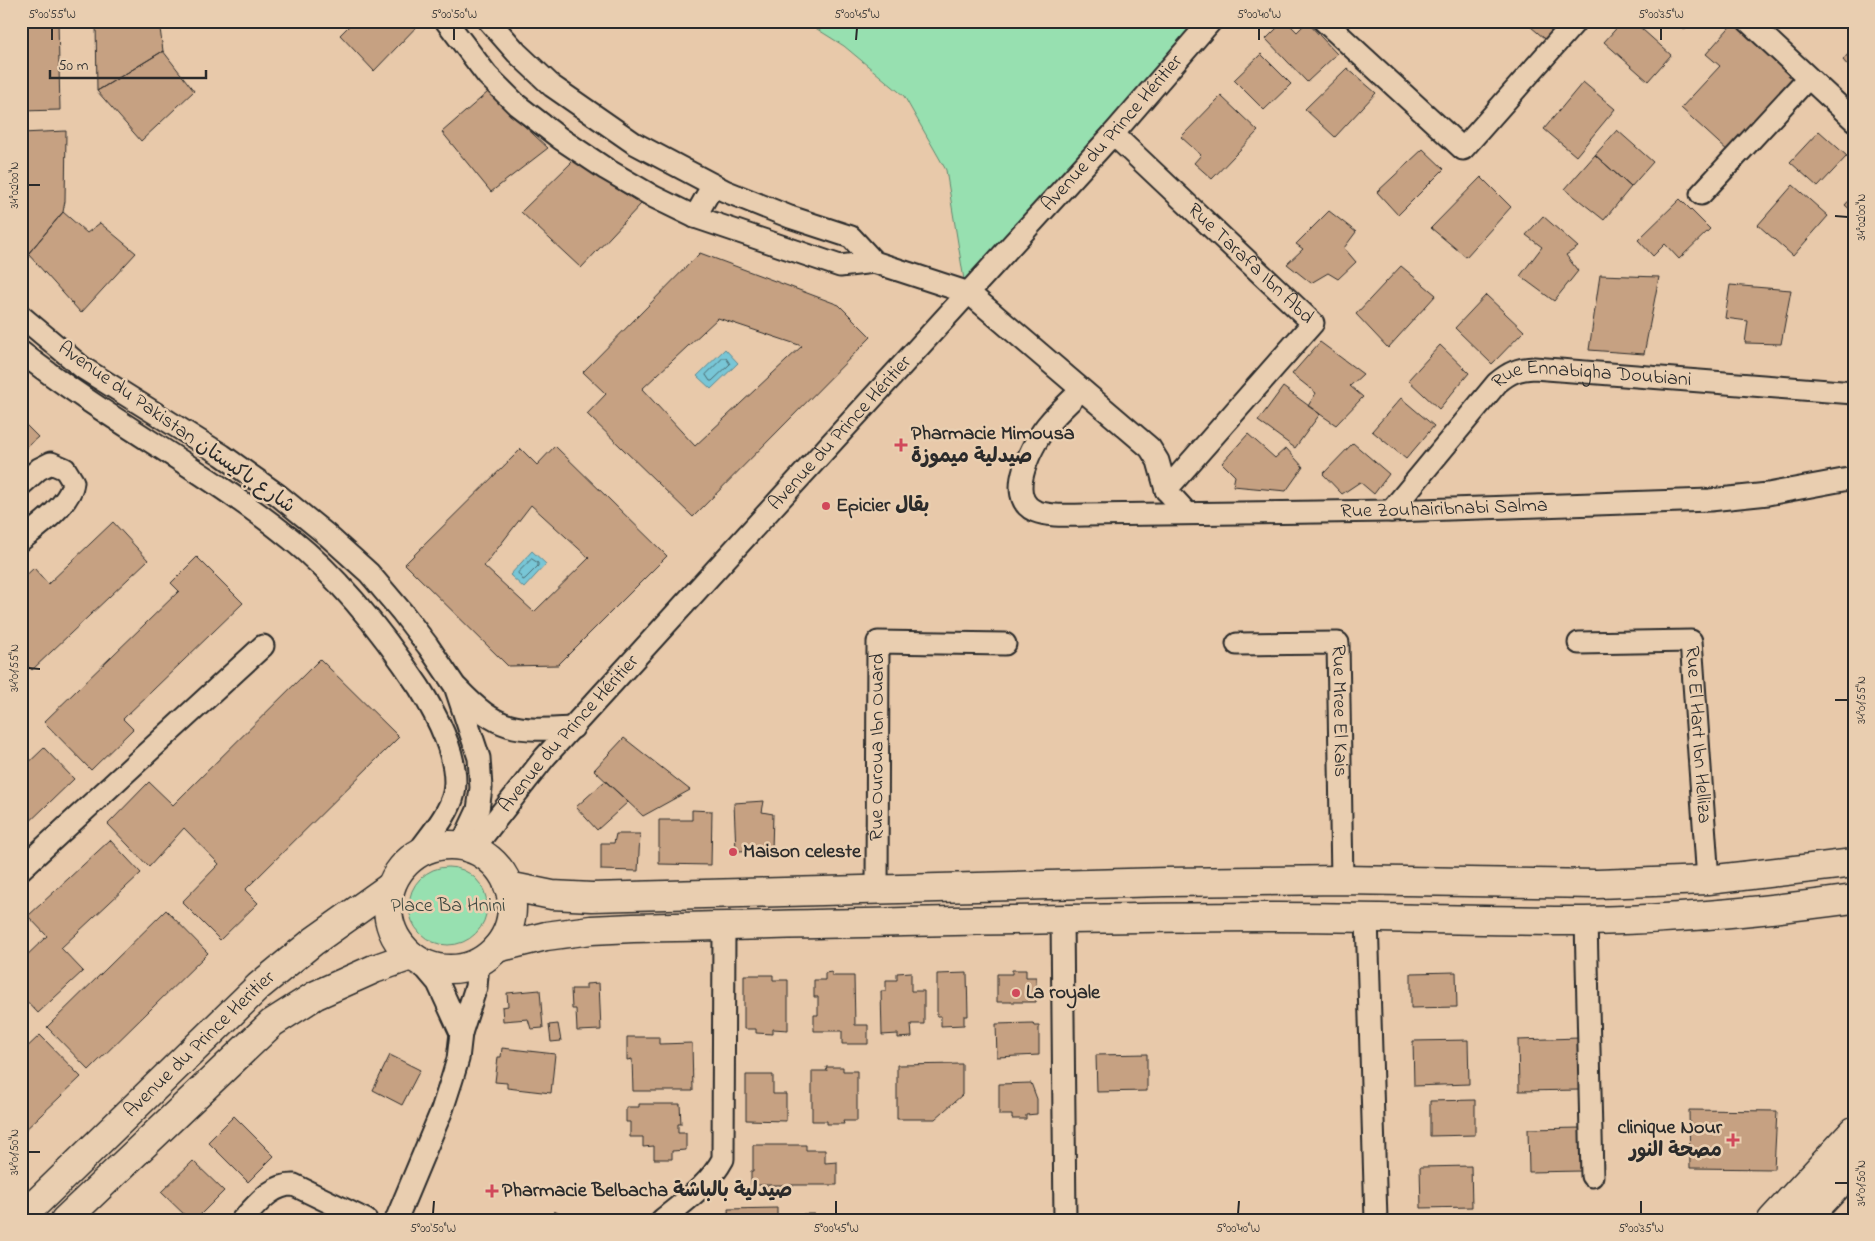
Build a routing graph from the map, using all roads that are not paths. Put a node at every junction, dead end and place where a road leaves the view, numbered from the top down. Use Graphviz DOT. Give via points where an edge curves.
graph roads {
  1 [pos="446,21"];
  2 [pos="489,21"];
  3 [pos="1211,21"];
  4 [pos="1324,21"];
  5 [pos="1576,21"];
  6 [pos="1748,21"];
  7 [pos="1808,78"];
  8 [pos="1854,120"];
  9 [pos="1113,134"];
  10 [pos="713,185"];
  11 [pos="1701,194"];
  12 [pos="695,216"];
  13 [pos="874,262"];
  14 [pos="969,293"];
  15 [pos="21,316"];
  16 [pos="21,352"];
  17 [pos="1082,390"];
  18 [pos="1854,393"];
  19 [pos="1854,478"];
  20 [pos="21,486"];
  21 [pos="1166,490"];
  22 [pos="1390,511"];
  23 [pos="1187,513"];
  24 [pos="21,540"];
  25 [pos="1579,643"];
  26 [pos="1005,644"];
  27 [pos="1237,644"];
  28 [pos="263,646"];
  29 [pos="455,686"];
  30 [pos="573,728"];
  31 [pos="467,848"];
  32 [pos="417,854"];
  33 [pos="1854,863"];
  34 [pos="21,870"];
  35 [pos="1342,880"];
  36 [pos="1708,880"];
  37 [pos="508,886"];
  38 [pos="390,887"];
  39 [pos="877,889"];
  40 [pos="1854,899"];
  41 [pos="1367,917"];
  42 [pos="1062,918"];
  43 [pos="1586,921"];
  44 [pos="724,926"];
  45 [pos="488,956"];
  46 [pos="416,960"];
  47 [pos="461,1033"];
  48 [pos="1854,1131"];
  49 [pos="1854,1168"];
  50 [pos="1592,1176"];
  51 [pos="21,1218"];
  52 [pos="66,1220"];
  53 [pos="242,1220"];
  54 [pos="366,1220"];
  55 [pos="396,1220"];
  56 [pos="662,1220"];
  57 [pos="1065,1220"];
  58 [pos="1376,1220"];
  59 [pos="1772,1220"];
  60 [pos="1805,1220"];
  1 -- 12 [label="street" via="487,75 517,105 606,169"];
  2 -- 10 [label="street" via="517,53 579,106 634,143"];
  3 -- 9 [label="street, Avenue du Prince Héritier"];
  4 -- 5 [label="street" via="1463,149"];
  6 -- 7 [label="street"];
  7 -- 8 [label="street"];
  7 -- 11 [label="street"];
  9 -- 14 [label="street, Avenue du Prince Héritier"];
  9 -- 21 [label="street, Rue Tarafa Ibn Abd" via="1313,323"];
  10 -- 12 [label="street"];
  10 -- 13 [label="street" via="790,217 851,237"];
  12 -- 13 [label="street" via="840,266"];
  13 -- 14 [label="street"];
  14 -- 17 [label="street"];
  14 -- 30 [label="street, Avenue du Prince Héritier"];
  15 -- 29 [label="street, Avenue du Pakistan شارع باكيستان" via="83,368 222,455 327,535 369,574 428,646"];
  16 -- 32 [label="street, Avenue du Pakistan شارع باكيستان" via="292,540 337,582 372,622 430,705 453,765 454,793 448,810"];
  17 -- 21 [label="street" via="1150,448 1158,461"];
  17 -- 23 [label="street, Rue Zouhairibnabi Salma" via="1048,424 1029,457 1021,481 1023,500 1034,511 1057,515"];
  18 -- 22 [label="street, Rue Ennabigha Doubiani" via="1520,368 1497,383"];
  19 -- 22 [label="street, Rue Zouhairibnabi Salma" via="1768,494 1710,500"];
  20 -- 24 [label="street" via="39,469 51,463 65,469 73,482 69,496"];
  21 -- 23 [label="street"];
  22 -- 23 [label="street, Rue Zouhairibnabi Salma"];
  25 -- 36 [label="street, Rue El Hart Ibn Helliza" via="1691,641"];
  26 -- 39 [label="street, Rue Ouroua Ibn Ouard" via="878,642"];
  27 -- 35 [label="street, Rue Mree El Kais" via="1338,643"];
  28 -- 34 [label="street"];
  29 -- 30 [label="street" via="475,707 504,725 531,729"];
  29 -- 31 [label="street, Avenue du Pakistan شارع باكيستان" via="481,772 478,810"];
  30 -- 31 [label="street, Avenue du Prince Héritier"];
  31 -- 32 [label="main road" via="435,846"];
  31 -- 37 [label="main road" via="497,866"];
  32 -- 38 [label="main road" via="401,868"];
  33 -- 36 [label="main road"];
  35 -- 36 [label="main road" via="1597,884"];
  35 -- 39 [label="main road"];
  37 -- 39 [label="main road" via="552,896 592,897"];
  37 -- 45 [label="main road" via="512,916 507,933"];
  38 -- 46 [label="main road" via="387,910 391,928 399,944"];
  38 -- 51 [label="main road, Avenue du Prince Heritier" via="314,941 259,986"];
  40 -- 43 [label="main road" via="1700,916"];
  41 -- 42 [label="main road"];
  41 -- 43 [label="main road"];
  41 -- 58 [label="street"];
  42 -- 44 [label="main road"];
  42 -- 57 [label="street"];
  43 -- 50 [label="street"];
  44 -- 45 [label="main road" via="591,930 546,936"];
  44 -- 56 [label="street" via="723,1159 716,1173"];
  45 -- 46 [label="main road" via="457,969 444,970"];
  45 -- 47 [label="street"];
  46 -- 47 [label="street" via="438,983"];
  46 -- 52 [label="main road" via="374,969 324,991 272,1023"];
  47 -- 55 [label="street" via="458,1060 442,1110"];
  48 -- 59 [label="main road"];
  49 -- 60 [label="main road"];
  53 -- 54 [label="street" via="271,1192 285,1184 294,1185"];
}
